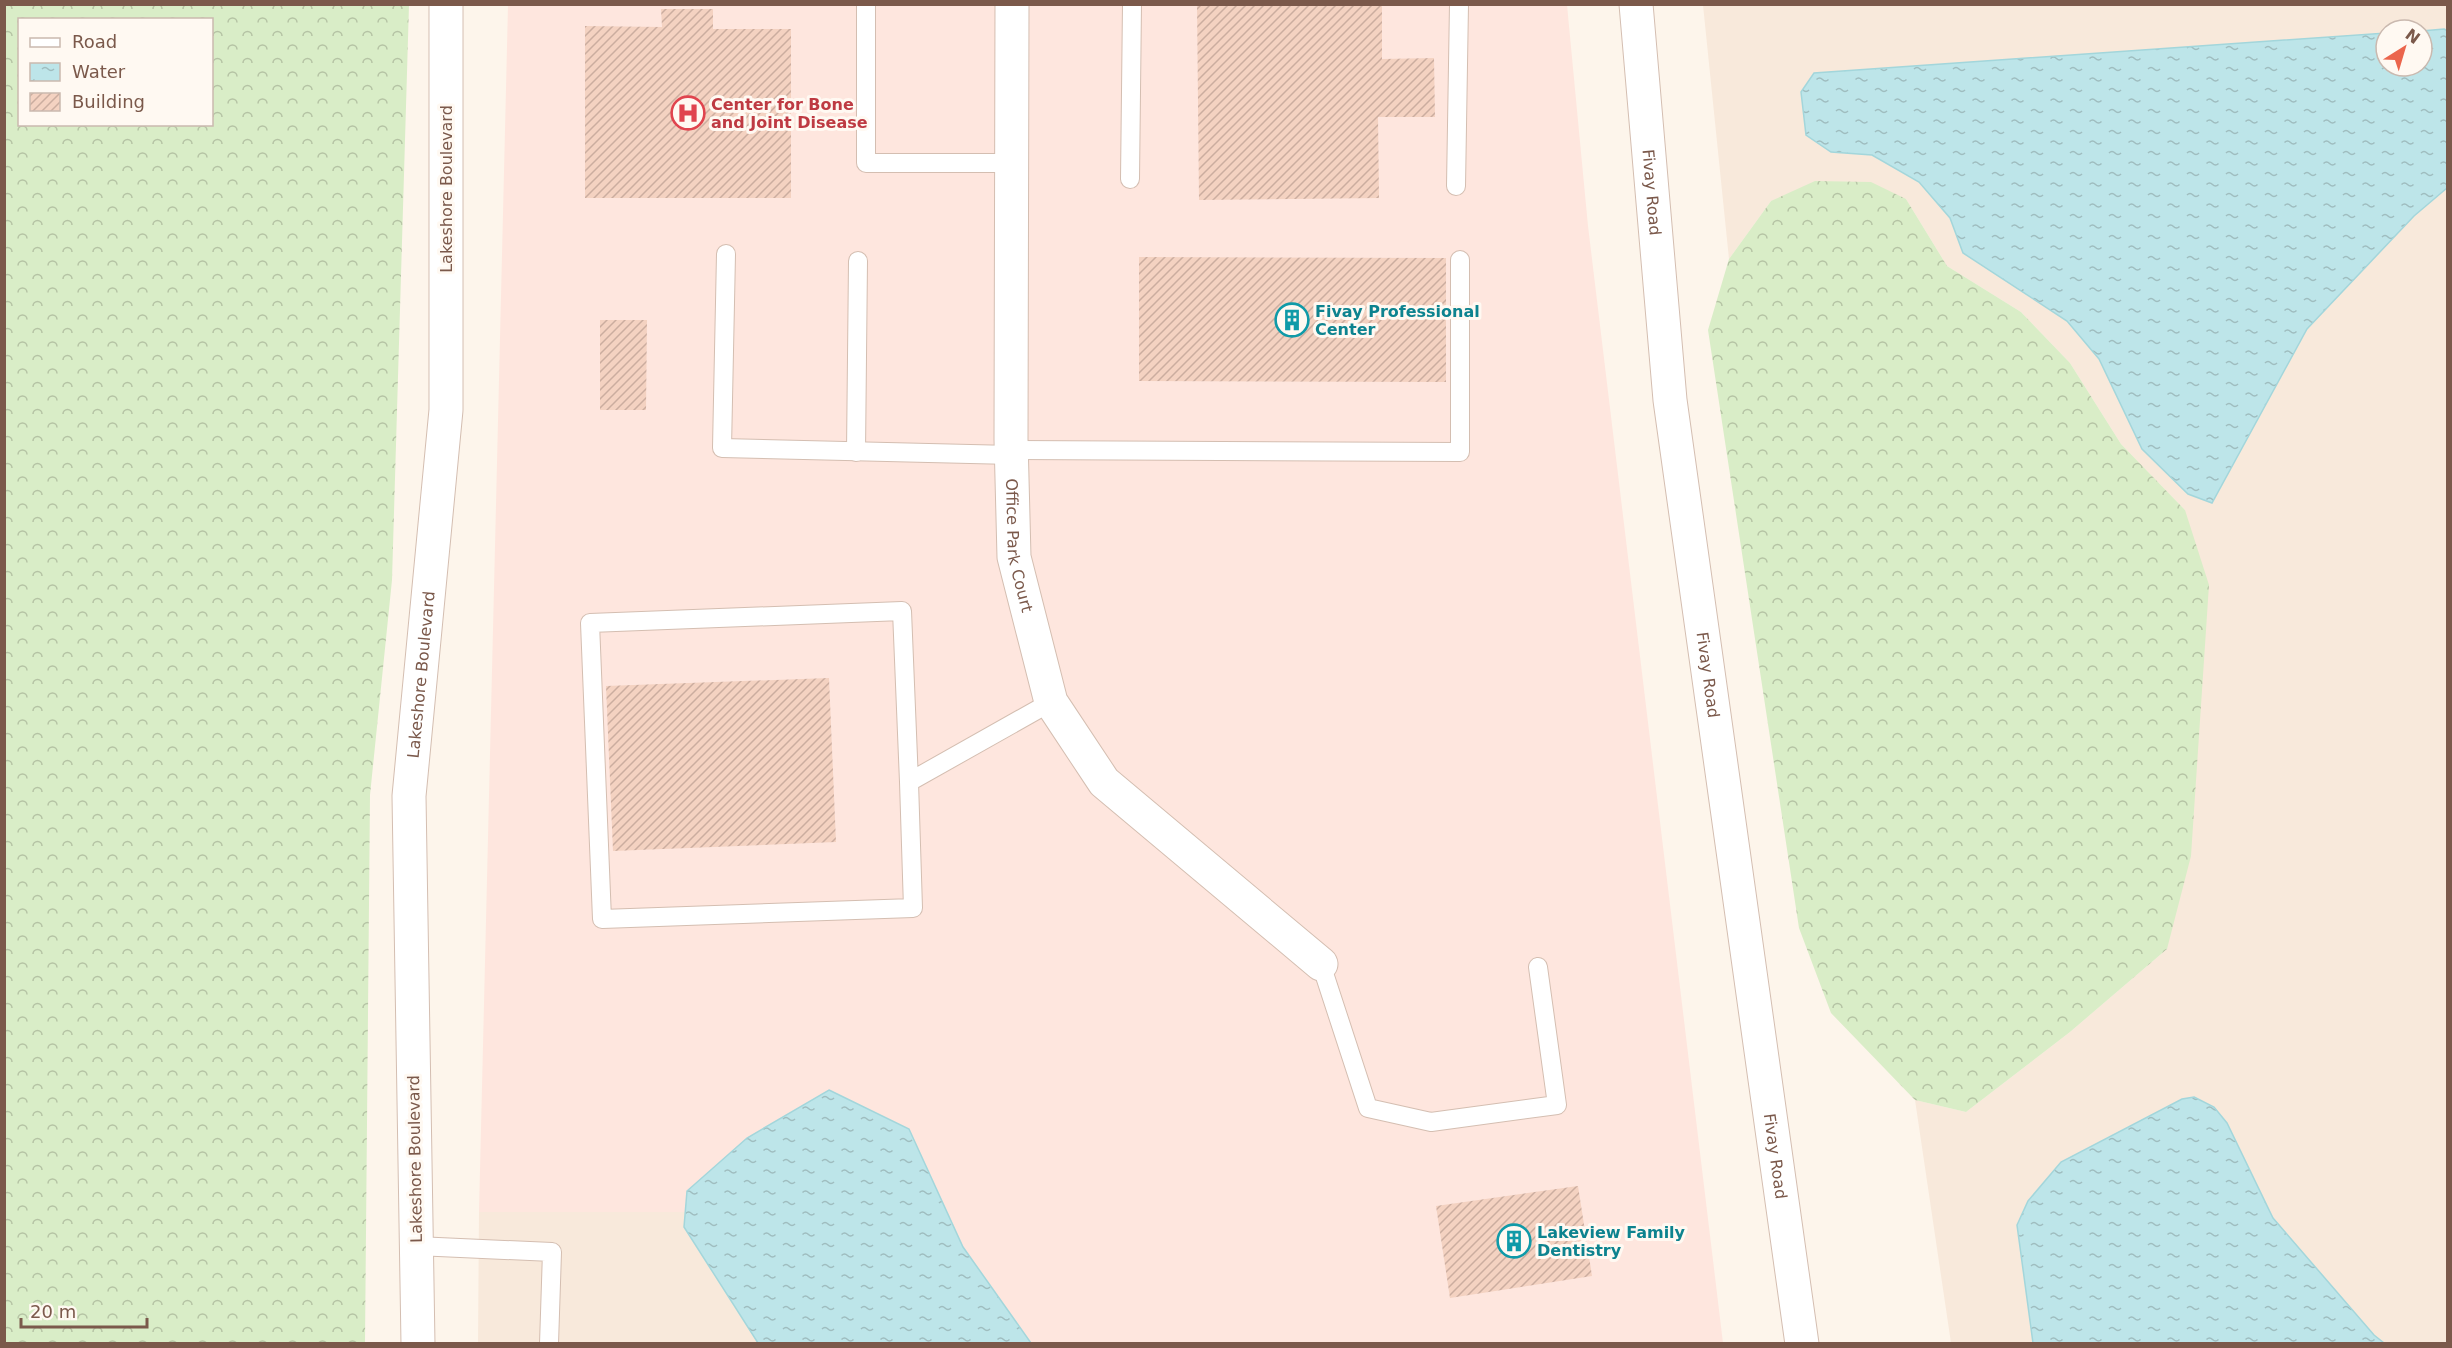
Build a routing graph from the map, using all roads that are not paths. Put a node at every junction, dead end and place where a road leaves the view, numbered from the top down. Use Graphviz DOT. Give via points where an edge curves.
graph roads {
  1 [pos="446,4"];
  2 [pos="866,4"];
  3 [pos="1012,4"];
  4 [pos="1132,4"];
  5 [pos="1459,4"];
  6 [pos="1636,4"];
  7 [pos="1012,163"];
  8 [pos="1130,179"];
  9 [pos="1456,186"];
  10 [pos="726,254"];
  11 [pos="1460,260"];
  12 [pos="858,261"];
  13 [pos="856,452"];
  14 [pos="1012,453"];
  15 [pos="1051,702"];
  16 [pos="909,782"];
  17 [pos="1321,963"];
  18 [pos="1538,967"];
  19 [pos="416,1246"];
  20 [pos="418,1344"];
  21 [pos="549,1344"];
  22 [pos="1802,1344"];
  1 -- 19 [label="street, Lakeshore Boulevard" via="446,410 409,796"];
  2 -- 7 [label="lane" via="866,163"];
  3 -- 7 [label="street, Office Park Court"];
  4 -- 8 [label="lane"];
  5 -- 9 [label="lane"];
  6 -- 22 [label="street, Fivay Road" via="1670,400"];
  7 -- 14 [label="street, Office Park Court"];
  10 -- 13 [label="lane" via="722,448"];
  11 -- 14 [label="lane" via="1460,453"];
  12 -- 13 [label="lane"];
  13 -- 14 [label="lane"];
  14 -- 15 [label="street, Office Park Court" via="1014,557"];
  15 -- 16 [label="lane"];
  15 -- 17 [label="street, Office Park Court" via="1104,782"];
  16 -- 16 [label="lane" via="902,611 590,622 602,919 913,908"];
  17 -- 18 [label="lane" via="1368,1108 1431,1122 1557,1105"];
  19 -- 20 [label="street, Lakeshore Boulevard"];
  19 -- 21 [label="lane" via="552,1252"];
}
